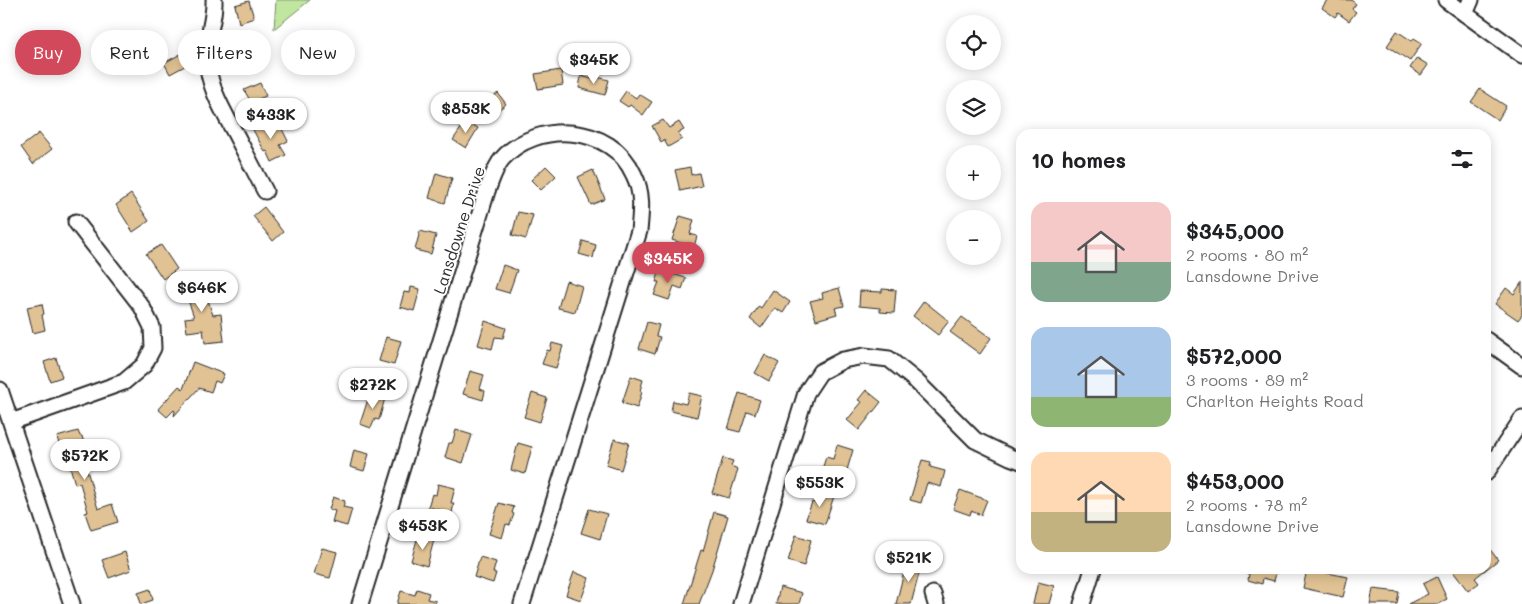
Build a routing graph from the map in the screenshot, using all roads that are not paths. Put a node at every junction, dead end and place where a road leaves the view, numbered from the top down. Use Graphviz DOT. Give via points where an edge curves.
graph roads {
  1 [pos="214,0"];
  2 [pos="1446,0"];
  3 [pos="1468,7"];
  4 [pos="1522,55"];
  5 [pos="266,191"];
  6 [pos="76,222"];
  7 [pos="1491,344"];
  8 [pos="1522,366"];
  9 [pos="0,390"];
  10 [pos="1522,420"];
  11 [pos="11,422"];
  12 [pos="1016,459"];
  13 [pos="1491,466"];
  14 [pos="1091,574"];
  15 [pos="72,604"];
  16 [pos="360,604"];
  17 [pos="522,604"];
  18 [pos="740,604"];
  19 [pos="1082,604"];
  1 -- 5 [label="street" via="207,41 209,76 215,96"];
  2 -- 3 [label="street"];
  3 -- 4 [label="street"];
  6 -- 11 [label="street" via="142,307 152,327 153,348 144,365 124,382"];
  7 -- 8 [label="street"];
  9 -- 11 [label="street"];
  10 -- 13 [label="street"];
  11 -- 15 [label="street"];
  12 -- 18 [label="street" via="975,440 889,359 864,356 843,360 820,372 806,393"];
  14 -- 19 [label="street"];
  16 -- 17 [label="street, Lansdowne Drive" via="487,191 501,160 523,142 552,132 587,135 618,151 634,174 642,202 639,231"];
}
